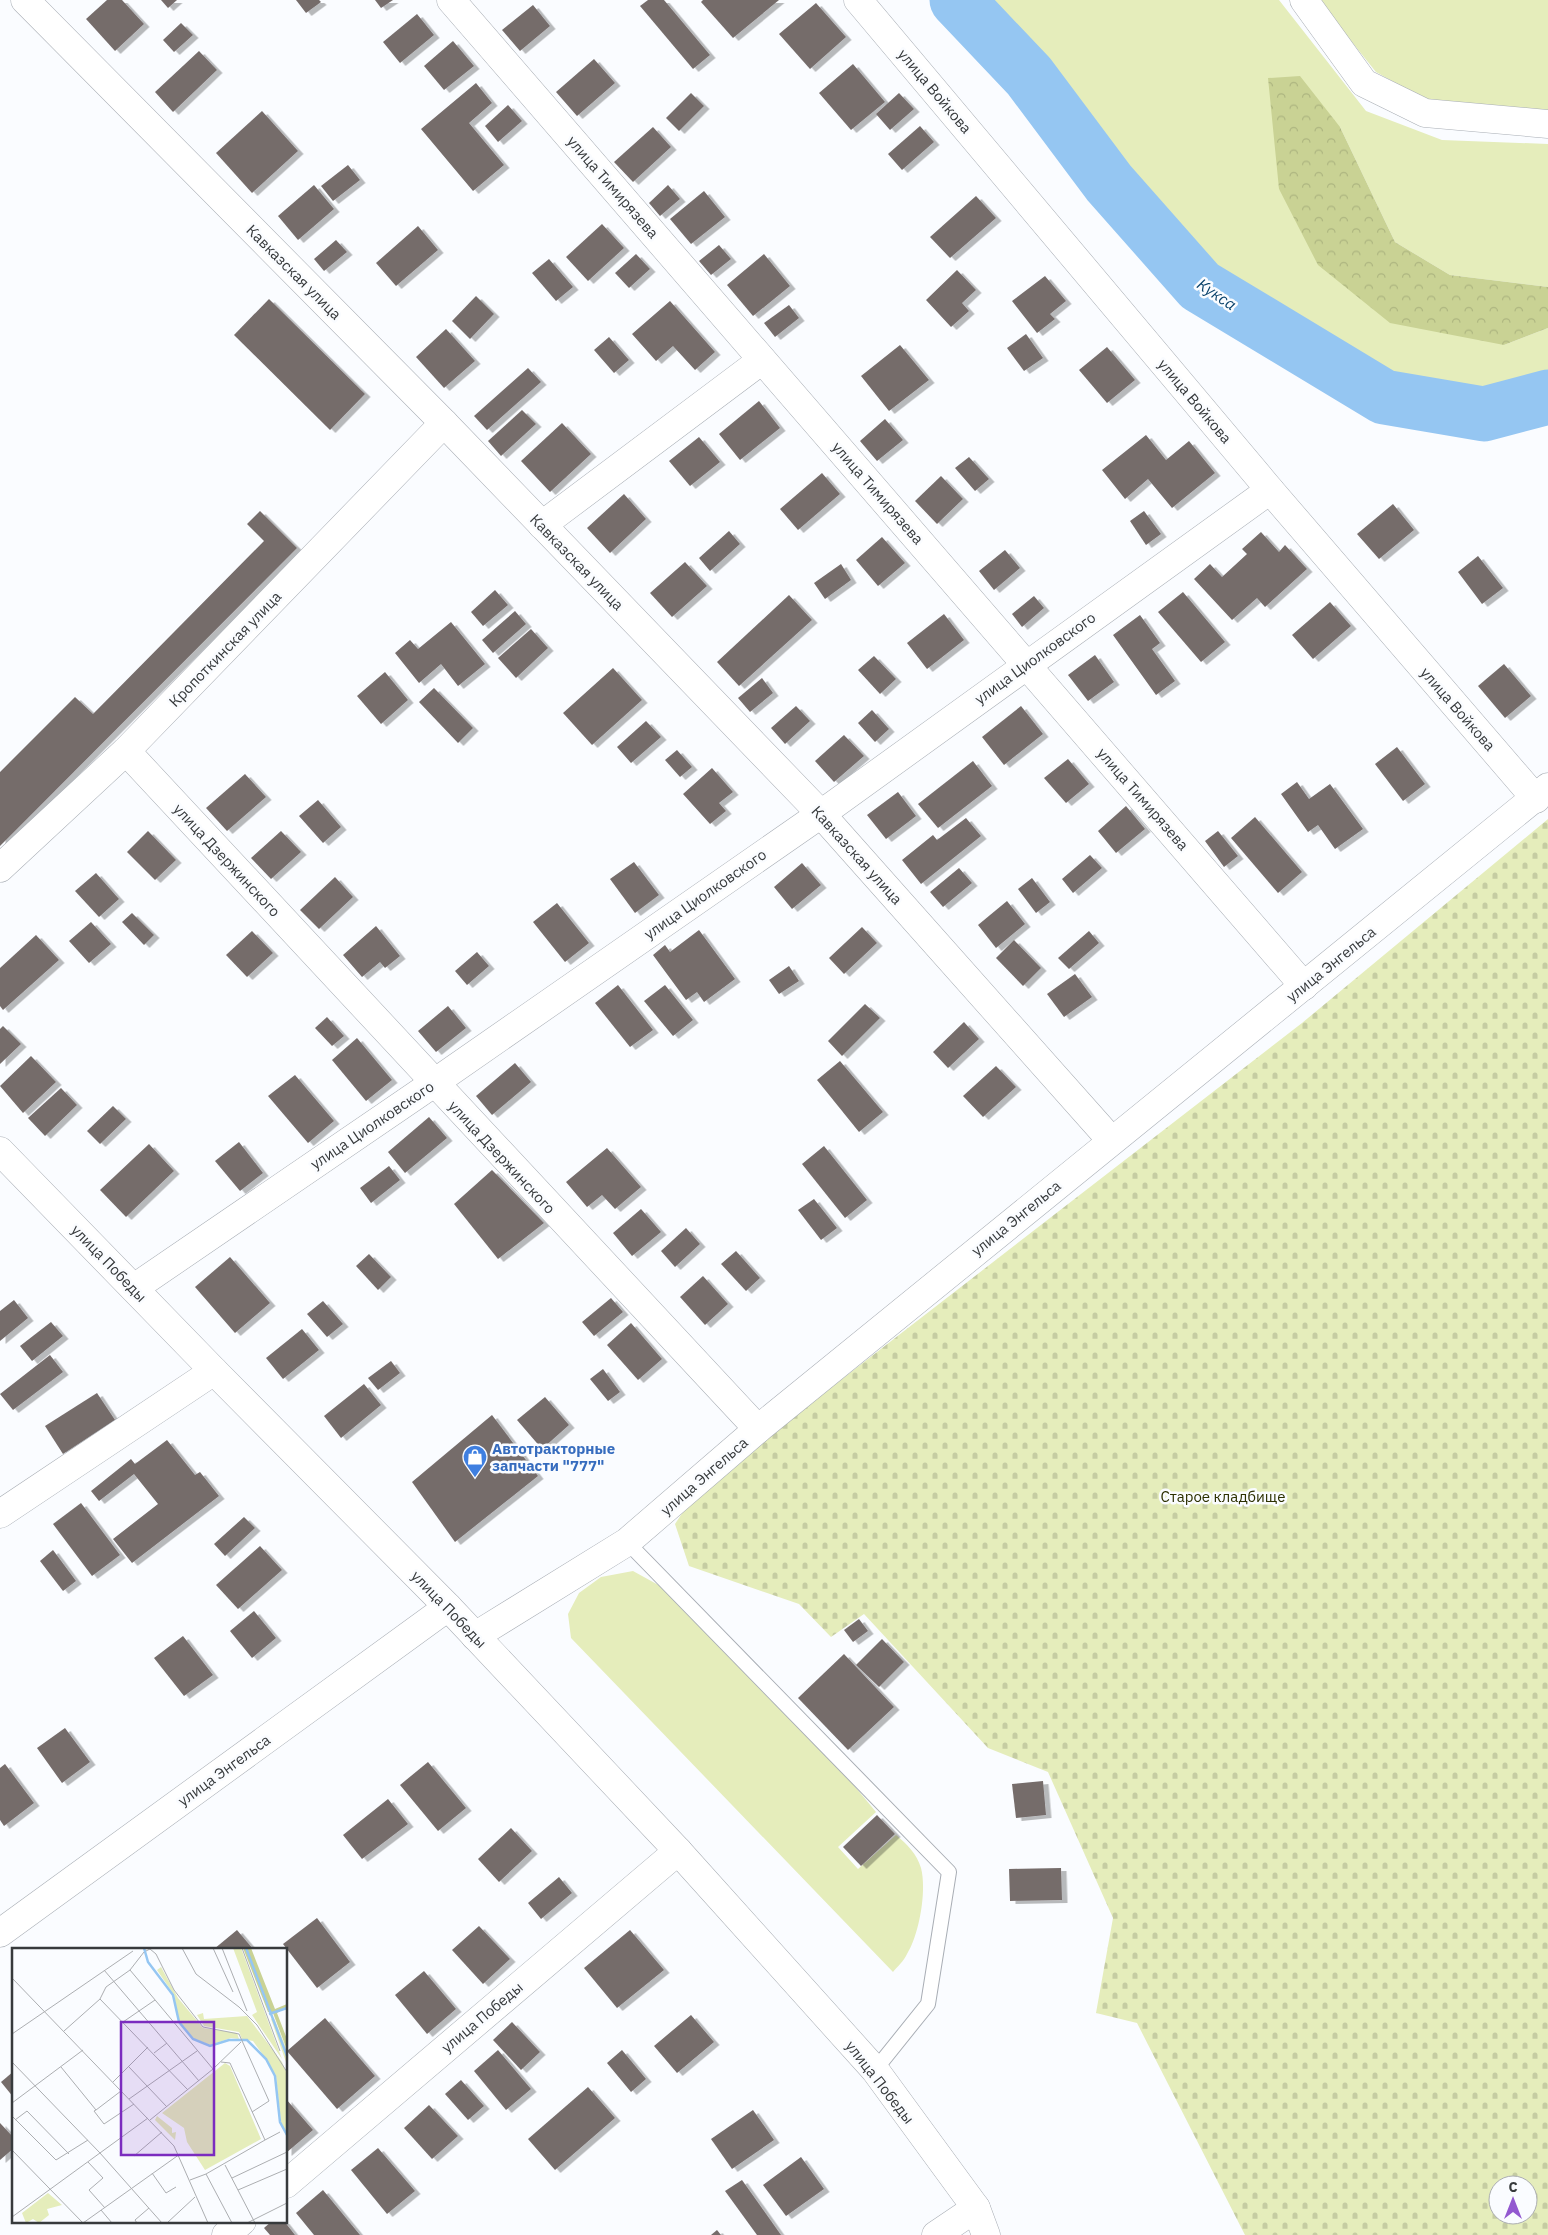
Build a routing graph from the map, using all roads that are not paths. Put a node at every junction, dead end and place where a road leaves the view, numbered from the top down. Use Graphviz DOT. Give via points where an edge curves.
graph roads {
  1 [pos="25,0"];
  2 [pos="451,0"];
  3 [pos="858,0"];
  4 [pos="1304,0"];
  5 [pos="1548,124"];
  6 [pos="762,360"];
  7 [pos="444,424"];
  8 [pos="1270,490"];
  9 [pos="542,525"];
  10 [pos="1026,664"];
  11 [pos="126,751"];
  12 [pos="1542,793"];
  13 [pos="821,814"];
  14 [pos="0,868"];
  15 [pos="1304,986"];
  16 [pos="434,1083"];
  17 [pos="1111,1140"];
  18 [pos="1,1154"];
  19 [pos="134,1288"];
  20 [pos="214,1371"];
  21 [pos="758,1429"];
  22 [pos="0,1514"];
  23 [pos="628,1542"];
  24 [pos="448,1607"];
  25 [pos="475,1636"];
  26 [pos="678,1851"];
  27 [pos="0,1934"];
  28 [pos="874,2070"];
  29 [pos="288,2182"];
  30 [pos="976,2208"];
  31 [pos="241,2222"];
  32 [pos="226,2235"];
  33 [pos="936,2235"];
  34 [pos="986,2235"];
  1 -- 7 [label="street, Кавказская улица"];
  2 -- 6 [label="street, улица Тимирязева"];
  3 -- 8 [label="street, улица Войкова"];
  4 -- 5 [label="street" via="1364,83 1425,113"];
  6 -- 9 [label="street"];
  6 -- 10 [label="street, улица Тимирязева"];
  7 -- 9 [label="street, Кавказская улица"];
  7 -- 11 [label="street, Кропоткинская улица"];
  8 -- 10 [label="street, улица Циолковского"];
  8 -- 12 [label="street, улица Войкова"];
  9 -- 13 [label="street, Кавказская улица"];
  10 -- 13 [label="street, улица Циолковского"];
  10 -- 15 [label="street, улица Тимирязева"];
  11 -- 14 [label="street, Кропоткинская улица"];
  11 -- 16 [label="street, улица Дзержинского"];
  12 -- 15 [label="street, улица Энгельса"];
  13 -- 16 [label="street, улица Циолковского"];
  13 -- 17 [label="street, Кавказская улица"];
  15 -- 17 [label="street, улица Энгельса"];
  16 -- 19 [label="street, улица Циолковского"];
  16 -- 21 [label="street, улица Дзержинского"];
  17 -- 21 [label="street, улица Энгельса"];
  18 -- 19 [label="street, улица Победы"];
  19 -- 20 [label="street, улица Победы"];
  20 -- 22 [label="street"];
  20 -- 24 [label="street, улица Победы"];
  21 -- 23 [label="street, улица Энгельса"];
  23 -- 25 [label="street, улица Энгельса"];
  23 -- 28 [label="lane" via="949,1872 928,2004"];
  24 -- 25 [label="street, улица Победы"];
  24 -- 27 [label="street, улица Энгельса"];
  25 -- 26 [label="street, улица Победы"];
  26 -- 28 [label="street, улица Победы"];
  26 -- 29 [label="street, улица Победы"];
  28 -- 30 [label="street, улица Победы"];
  30 -- 33 [label="street"];
  30 -- 34 [label="street, улица Победы"];
  31 -- 32 [label="street"];
}
